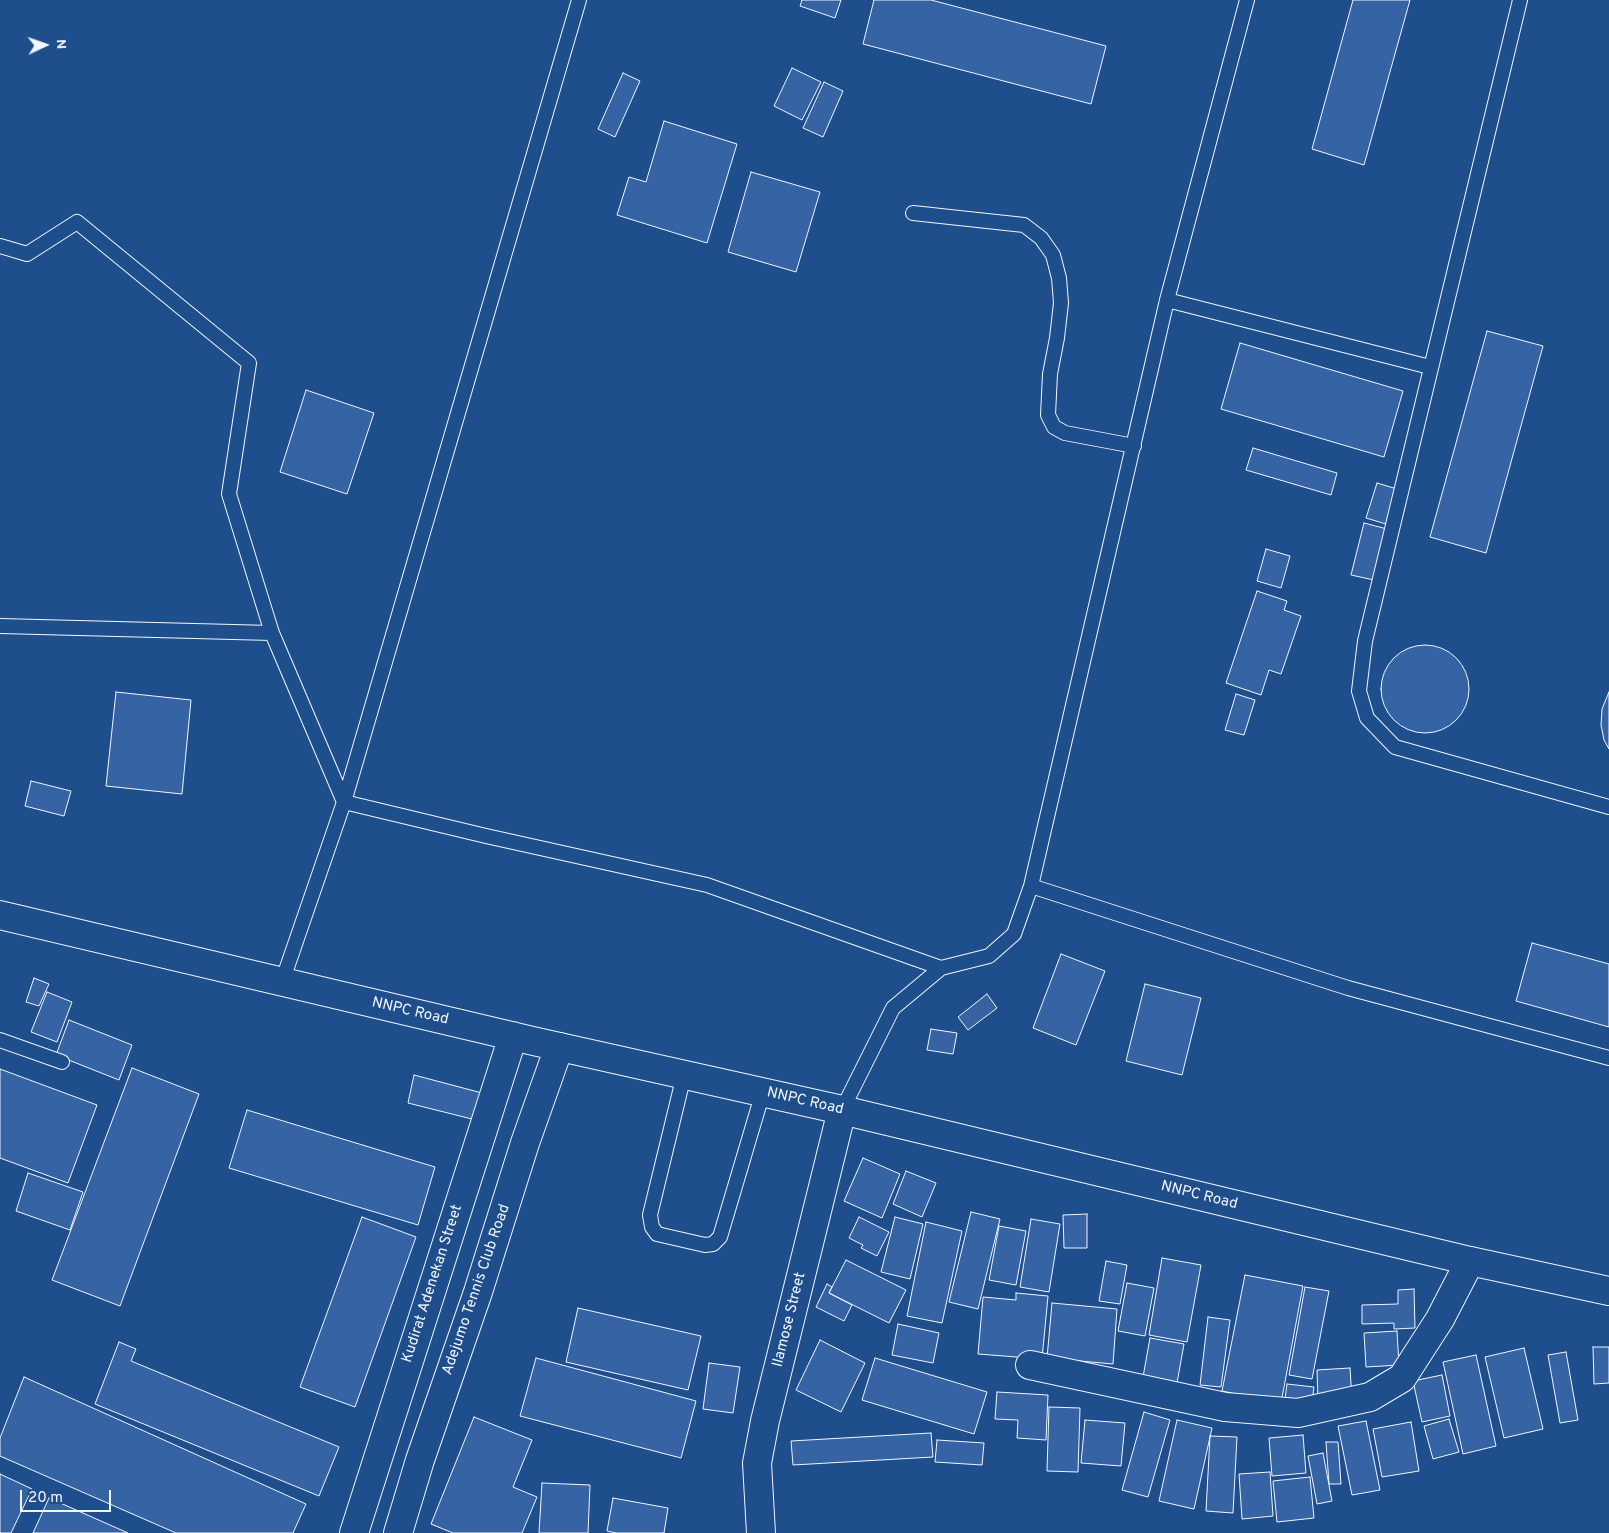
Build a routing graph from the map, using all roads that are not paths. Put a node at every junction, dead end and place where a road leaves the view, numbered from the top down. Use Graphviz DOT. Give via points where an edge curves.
graph roads {
  1 [pos="579,0"];
  2 [pos="1247,0"];
  3 [pos="1520,0"];
  4 [pos="913,213"];
  5 [pos="0,246"];
  6 [pos="1167,300"];
  7 [pos="1430,367"];
  8 [pos="1134,446"];
  9 [pos="0,626"];
  10 [pos="272,633"];
  11 [pos="344,802"];
  12 [pos="1609,807"];
  13 [pos="1031,886"];
  14 [pos="1,921"];
  15 [pos="941,968"];
  16 [pos="282,982"];
  17 [pos="513,1036"];
  18 [pos="0,1040"];
  19 [pos="559,1047"];
  20 [pos="1609,1058"];
  21 [pos="62,1062"];
  22 [pos="684,1075"];
  23 [pos="763,1092"];
  24 [pos="842,1110"];
  25 [pos="1470,1261"];
  26 [pos="1609,1291"];
  27 [pos="1030,1365"];
  28 [pos="354,1533"];
  29 [pos="398,1533"];
  30 [pos="760,1533"];
  1 -- 11 [label="lane"];
  2 -- 6 [label="lane"];
  3 -- 7 [label="lane"];
  4 -- 8 [label="lane" via="1024,226 1041,238 1053,255 1062,303 1050,374 1048,415 1054,427 1065,433"];
  5 -- 10 [label="lane" via="28,254 77,222 249,363 229,494"];
  6 -- 7 [label="lane"];
  6 -- 8 [label="lane"];
  7 -- 12 [label="lane" via="1365,641 1359,691 1367,718 1395,748"];
  8 -- 13 [label="lane"];
  9 -- 10 [label="lane"];
  10 -- 11 [label="lane"];
  11 -- 15 [label="lane" via="707,885"];
  11 -- 16 [label="lane"];
  13 -- 15 [label="lane" via="1014,934 989,956"];
  13 -- 20 [label="lane" via="1348,988"];
  14 -- 16 [label="street, NNPC Road"];
  15 -- 24 [label="lane" via="894,1008"];
  16 -- 17 [label="street, NNPC Road"];
  17 -- 19 [label="street, NNPC Road"];
  17 -- 28 [label="street, Kudirat Adenekan Street"];
  18 -- 21 [label="lane"];
  19 -- 22 [label="street, NNPC Road"];
  19 -- 29 [label="street, Adejumo Tennis Club Road"];
  22 -- 23 [label="street, NNPC Road"];
  22 -- 23 [label="lane" via="650,1215 656,1234 705,1245 713,1244 720,1237"];
  23 -- 24 [label="street, NNPC Road"];
  24 -- 25 [label="street, NNPC Road"];
  24 -- 30 [label="street, Ilamose Street" via="765,1421 757,1463"];
  25 -- 26 [label="street, NNPC Road"];
  25 -- 27 [label="street" via="1440,1319 1402,1378 1370,1397 1298,1413 1234,1408"];
}
